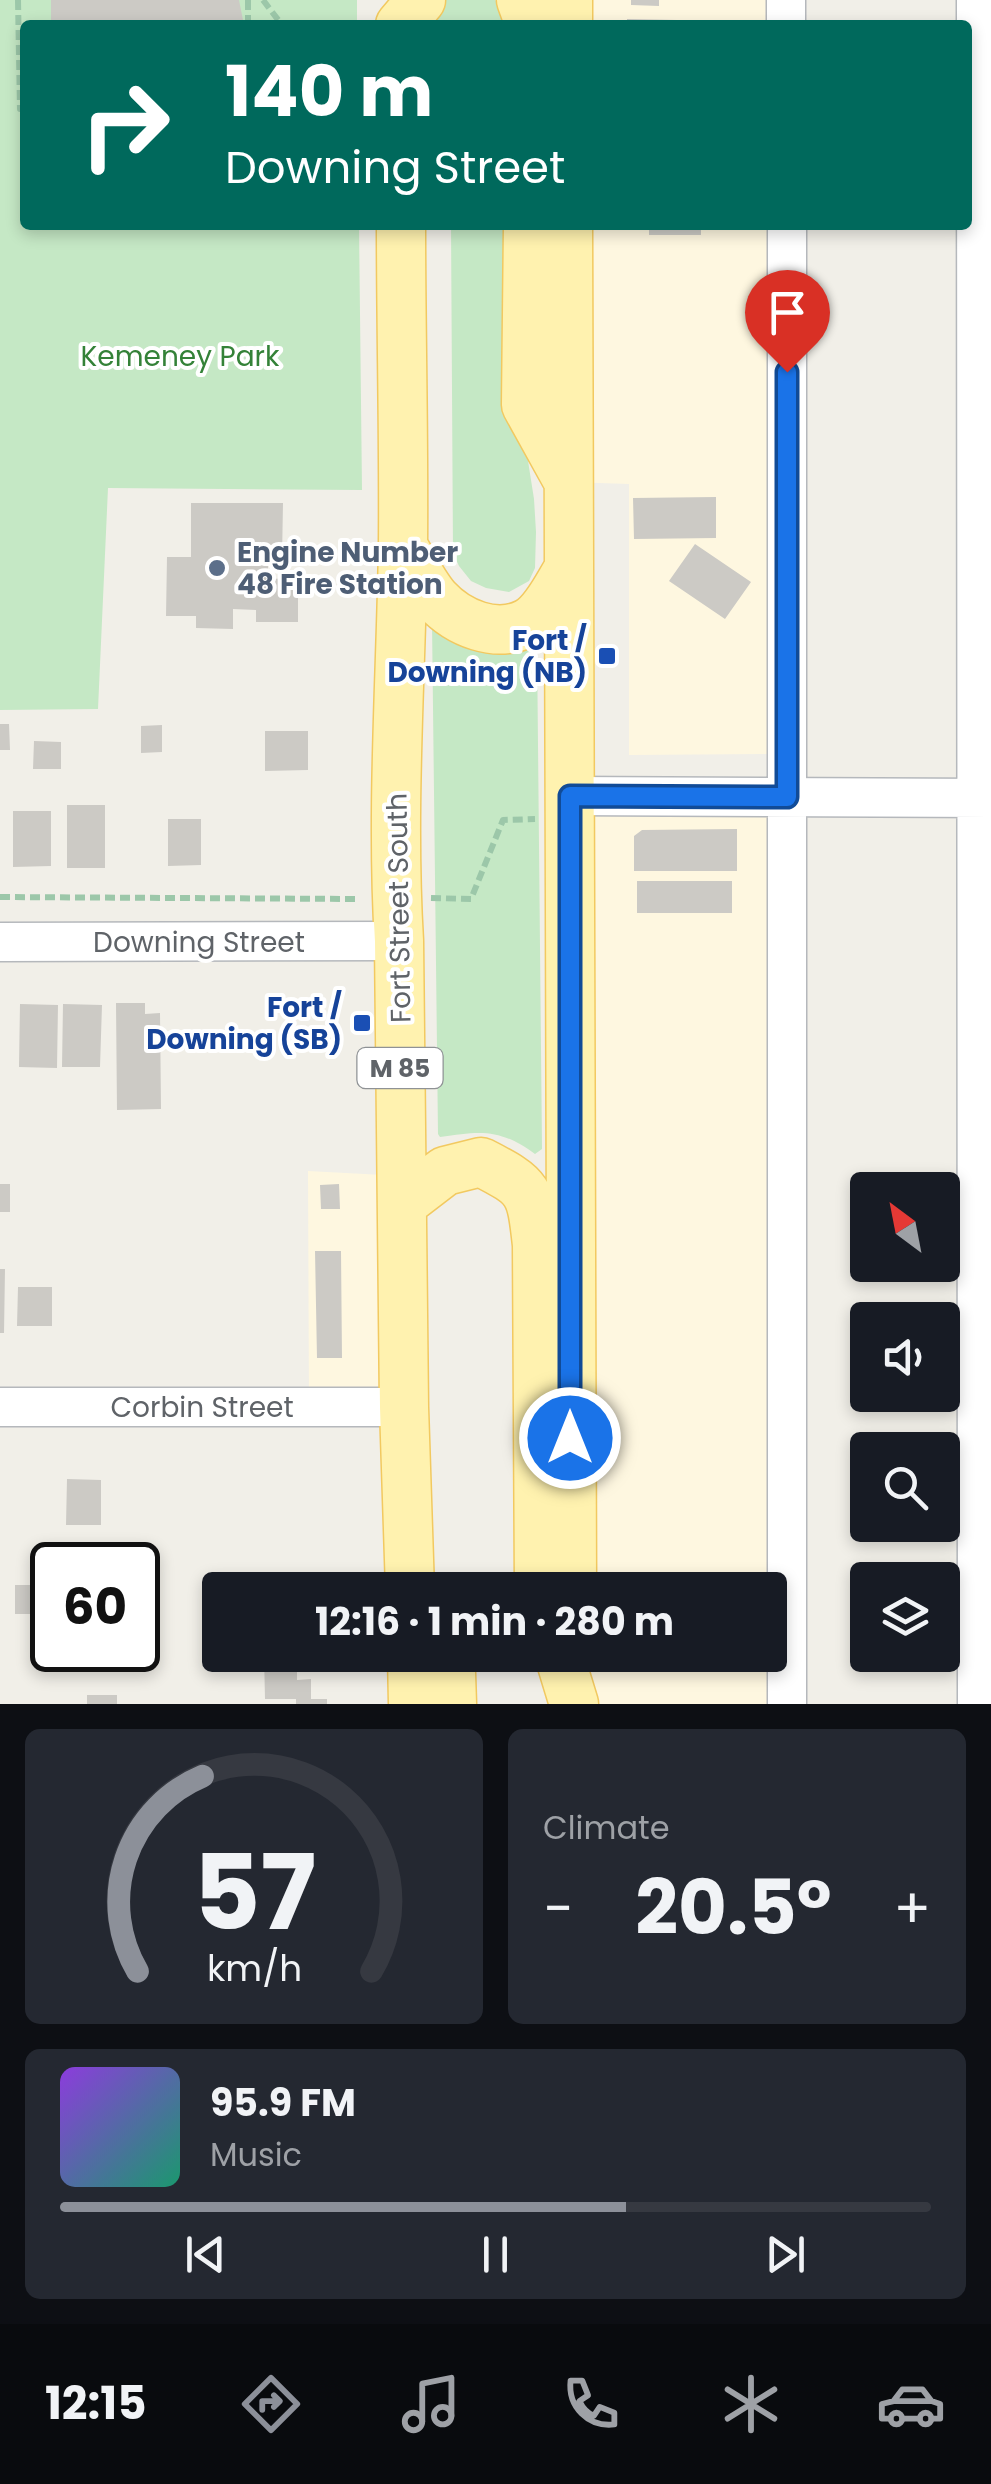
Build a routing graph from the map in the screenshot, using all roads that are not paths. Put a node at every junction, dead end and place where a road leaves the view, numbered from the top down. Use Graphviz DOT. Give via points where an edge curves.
graph roads {
  1 [pos="420,0"];
  2 [pos="976,0"];
  3 [pos="404,20"];
  4 [pos="400,230"];
  5 [pos="528,230"];
  6 [pos="568,230"];
  7 [pos="786,230"];
  8 [pos="569,482"];
  9 [pos="403,546"];
  10 [pos="569,568"];
  11 [pos="787,797"];
  12 [pos="984,798"];
  13 [pos="552,808"];
  14 [pos="397,919"];
  15 [pos="0,942"];
  16 [pos="402,1204"];
  17 [pos="0,1407"];
  18 [pos="404,1407"];
  19 [pos="414,1572"];
  20 [pos="539,1572"];
  21 [pos="572,1572"];
  22 [pos="412,1672"];
  23 [pos="451,1672"];
  24 [pos="564,1672"];
  25 [pos="573,1672"];
  26 [pos="413,1704"];
  27 [pos="452,1704"];
  28 [pos="574,1704"];
  29 [pos="788,1704"];
  30 [pos="977,1704"];
  1 -- 3 [label="main road"];
  2 -- 12 [label="street"];
  4 -- 9 [label="main road, Fort Street South / M 85"];
  5 -- 8 [label="main road" via="526,405"];
  6 -- 8 [label="main road"];
  7 -- 11 [label="street"];
  8 -- 10 [label="main road"];
  9 -- 10 [label="main road" via="437,600 466,622 500,631 529,622"];
  9 -- 14 [label="main road, Fort Street South / M 85"];
  10 -- 13 [label="main road"];
  11 -- 12 [label="street"];
  11 -- 13 [label="street"];
  11 -- 29 [label="street"];
  12 -- 30 [label="street"];
  13 -- 21 [label="main road"];
  14 -- 15 [label="street, Downing Street"];
  14 -- 16 [label="main road, Fort Street South / M 85"];
  16 -- 18 [label="main road, Fort Street South / M 85"];
  16 -- 20 [label="main road" via="446,1170 481,1162 526,1191 537,1245"];
  17 -- 18 [label="street, Corbin Street"];
  18 -- 19 [label="main road, Fort Street South / M 85"];
  22 -- 26 [label="main road"];
  23 -- 27 [label="main road"];
  24 -- 28 [label="main road"];
  25 -- 28 [label="main road"];
}
